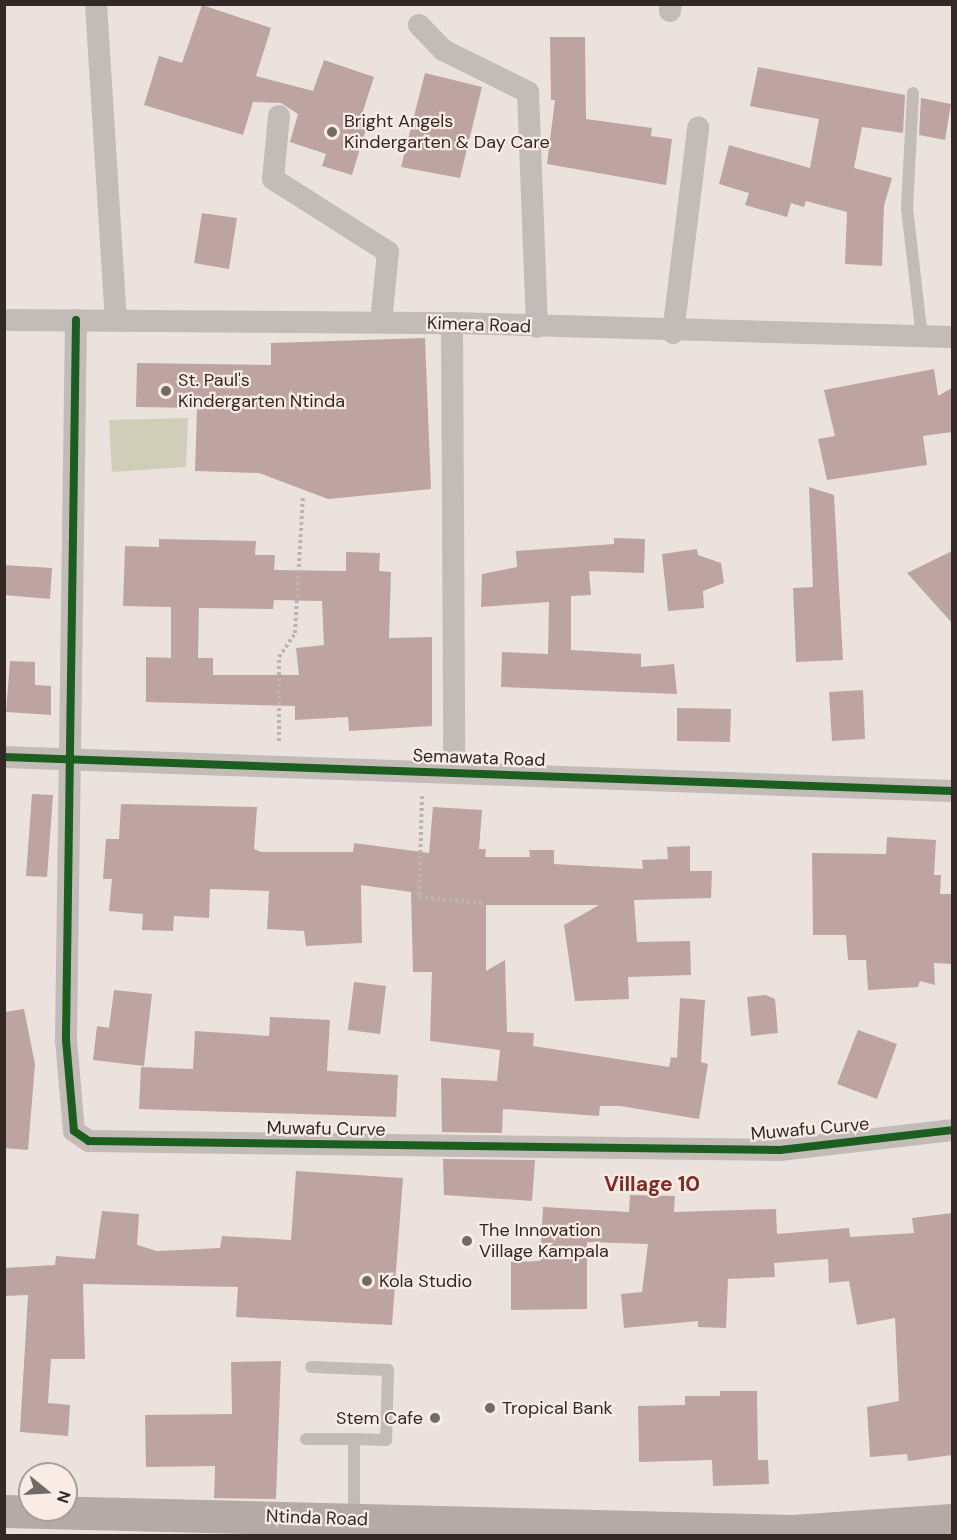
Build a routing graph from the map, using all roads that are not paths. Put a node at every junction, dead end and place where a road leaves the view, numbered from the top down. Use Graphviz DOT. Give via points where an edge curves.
graph roads {
  1 [pos="96,4"];
  2 [pos="419,25"];
  3 [pos="913,93"];
  4 [pos="279,116"];
  5 [pos="698,128"];
  6 [pos="4,320"];
  7 [pos="76,320"];
  8 [pos="116,320"];
  9 [pos="381,322"];
  10 [pos="452,323"];
  11 [pos="537,327"];
  12 [pos="673,333"];
  13 [pos="922,337"];
  14 [pos="952,337"];
  15 [pos="4,757"];
  16 [pos="72,758"];
  17 [pos="454,772"];
  18 [pos="952,791"];
  19 [pos="952,1130"];
  20 [pos="311,1367"];
  21 [pos="306,1439"];
  22 [pos="354,1439"];
  23 [pos="4,1511"];
  24 [pos="354,1519"];
  25 [pos="952,1520"];
  26 [pos="304,1526"];
  27 [pos="836,1532"];
  1 -- 8 [label="street"];
  2 -- 11 [label="street" via="443,50 528,92"];
  3 -- 13 [label="lane" via="907,208"];
  4 -- 9 [label="street" via="273,179 388,252"];
  5 -- 12 [label="street"];
  6 -- 7 [label="street, Kimera Road"];
  7 -- 8 [label="street, Kimera Road"];
  7 -- 16 [label="street"];
  8 -- 9 [label="street, Kimera Road"];
  9 -- 10 [label="street, Kimera Road"];
  10 -- 11 [label="street, Kimera Road"];
  10 -- 17 [label="street"];
  11 -- 12 [label="street, Kimera Road"];
  12 -- 13 [label="street, Kimera Road"];
  13 -- 14 [label="street, Kimera Road"];
  15 -- 16 [label="street, Semawata Road"];
  16 -- 17 [label="street, Semawata Road"];
  16 -- 19 [label="street, Muwafu Curve" via="66,1040 74,1131 89,1140 780,1150"];
  17 -- 18 [label="street, Semawata Road"];
  20 -- 22 [label="lane" via="388,1370 386,1440"];
  21 -- 22 [label="lane"];
  22 -- 24 [label="lane"];
  23 -- 26 [label="main road, Ntinda Road"];
  24 -- 26 [label="main road, Ntinda Road"];
  24 -- 27 [label="main road, Ntinda Road" via="536,1528"];
  25 -- 27 [label="main road, Ntinda Road"];
}
